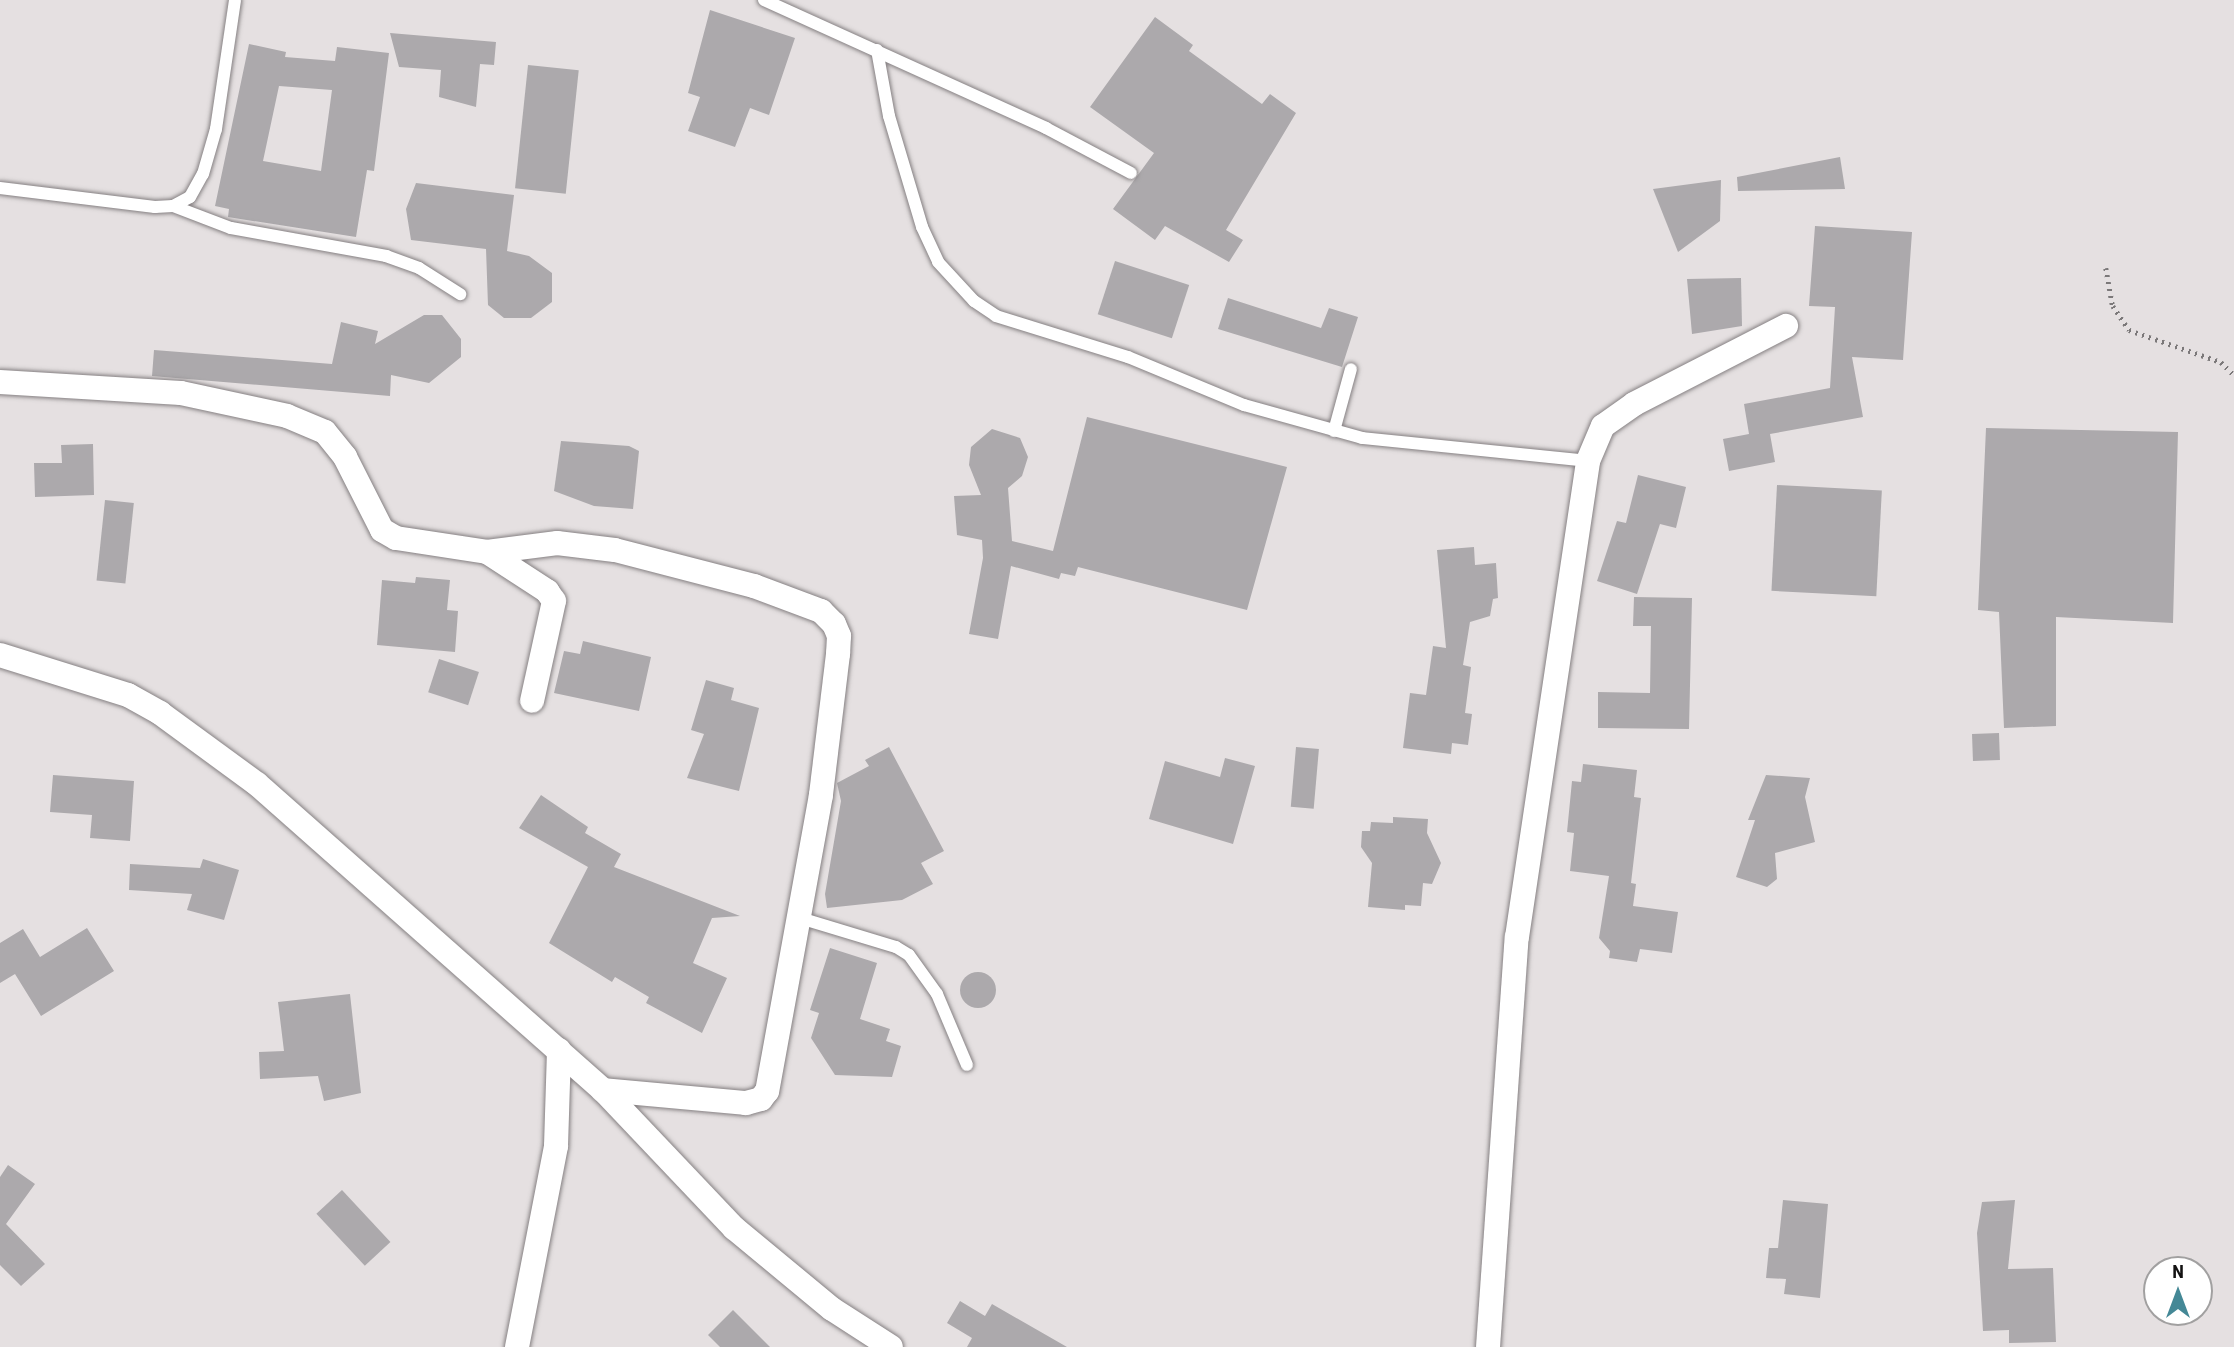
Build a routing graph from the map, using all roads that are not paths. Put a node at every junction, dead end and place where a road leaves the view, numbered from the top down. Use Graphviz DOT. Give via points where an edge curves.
graph roads {
  1 [pos="235,0"];
  2 [pos="765,0"];
  3 [pos="877,50"];
  4 [pos="1132,173"];
  5 [pos="0,188"];
  6 [pos="173,206"];
  7 [pos="460,293"];
  8 [pos="1786,326"];
  9 [pos="1351,369"];
  10 [pos="0,382"];
  11 [pos="1334,431"];
  12 [pos="1588,460"];
  13 [pos="487,552"];
  14 [pos="0,655"];
  15 [pos="532,701"];
  16 [pos="800,918"];
  17 [pos="559,1050"];
  18 [pos="967,1065"];
  19 [pos="603,1090"];
  20 [pos="517,1347"];
  21 [pos="891,1347"];
  22 [pos="1488,1347"];
  1 -- 6 [label="lane" via="216,129 203,174 190,197"];
  2 -- 3 [label="lane"];
  3 -- 4 [label="lane"];
  3 -- 11 [label="lane" via="889,116 922,227 938,262 974,301 1026,328 1128,357 1244,405"];
  5 -- 6 [label="lane"];
  6 -- 7 [label="lane" via="222,226 386,256 419,268"];
  8 -- 12 [label="street" via="1634,404 1603,426"];
  9 -- 11 [label="lane"];
  10 -- 13 [label="street" via="181,393 287,416 326,432 388,535"];
  11 -- 12 [label="lane" via="1362,438"];
  12 -- 22 [label="street" via="1517,936"];
  13 -- 15 [label="street" via="547,591 554,601"];
  13 -- 16 [label="street" via="557,543 615,550 754,586 828,617 839,636 837,667"];
  14 -- 17 [label="street" via="128,695 192,735 257,784"];
  16 -- 18 [label="lane" via="909,955 937,994"];
  16 -- 19 [label="street" via="770,1083 761,1100 746,1103"];
  17 -- 19 [label="street"];
  17 -- 20 [label="street" via="556,1146"];
  19 -- 21 [label="street" via="734,1228 832,1309"];
}
